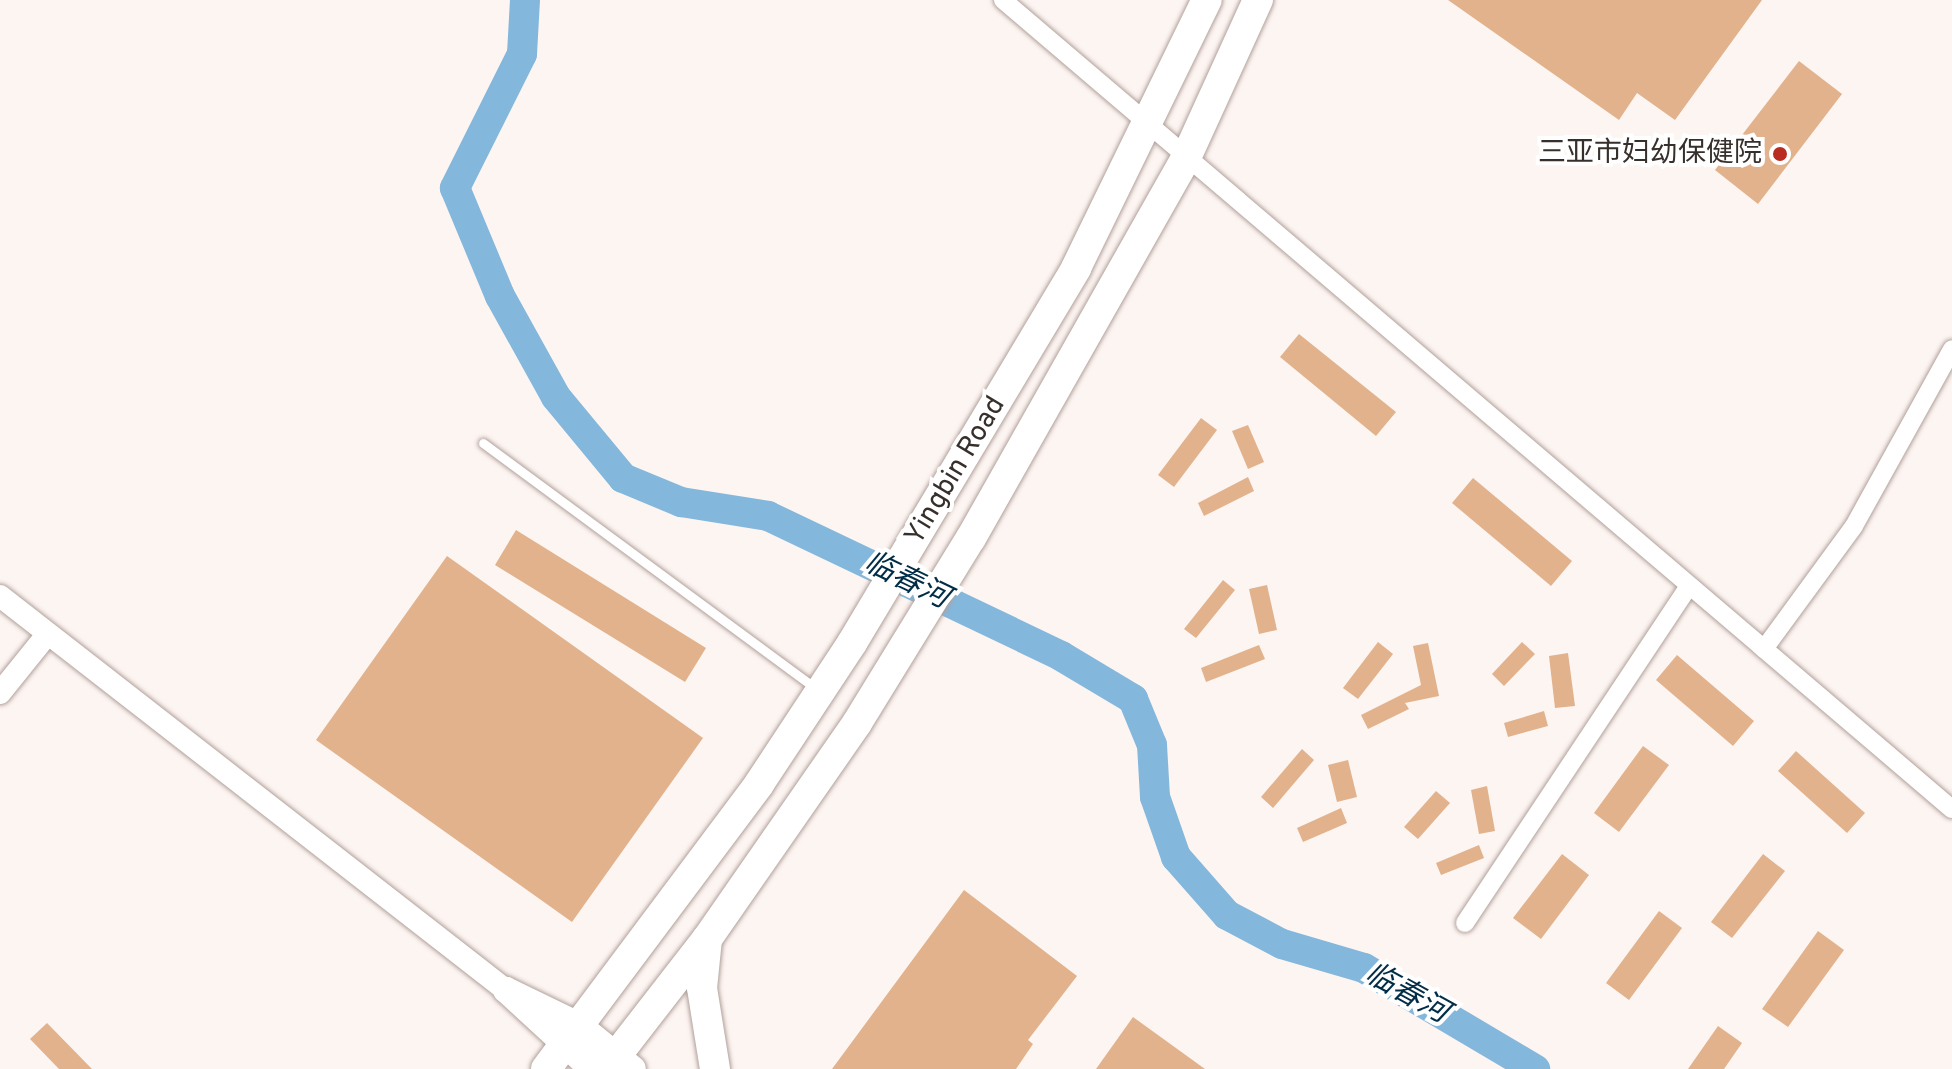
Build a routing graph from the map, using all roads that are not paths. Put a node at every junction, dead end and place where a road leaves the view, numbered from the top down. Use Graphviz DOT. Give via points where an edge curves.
graph roads {
  1 [pos="1003,0"];
  2 [pos="1207,0"];
  3 [pos="1258,0"];
  4 [pos="1146,126"];
  5 [pos="1185,160"];
  6 [pos="1952,349"];
  7 [pos="483,443"];
  8 [pos="1689,586"];
  9 [pos="0,596"];
  10 [pos="46,636"];
  11 [pos="1764,649"];
  12 [pos="820,692"];
  13 [pos="0,693"];
  14 [pos="1952,809"];
  15 [pos="1465,923"];
  16 [pos="707,939"];
  17 [pos="506,990"];
  18 [pos="563,1047"];
  19 [pos="612,1066"];
  20 [pos="715,1069"];
  1 -- 4 [label="street"];
  2 -- 4 [label="highway, Yingbin Road"];
  3 -- 5 [label="highway, Yingbin Road"];
  4 -- 5 [label="street"];
  4 -- 12 [label="highway, Yingbin Road" via="1076,268"];
  5 -- 8 [label="street"];
  5 -- 16 [label="highway, Yingbin Road" via="971,538 890,670"];
  6 -- 11 [label="street" via="1870,499 1803,602"];
  7 -- 12 [label="lane"];
  8 -- 11 [label="street"];
  8 -- 15 [label="street"];
  9 -- 10 [label="street"];
  10 -- 13 [label="street"];
  10 -- 17 [label="street"];
  11 -- 14 [label="street"];
  12 -- 18 [label="highway, Yingbin Road" via="751,796"];
  16 -- 19 [label="highway"];
  16 -- 20 [label="highway" via="702,988"];
  17 -- 18 [label="main road"];
  18 -- 19 [label="main road"];
}
